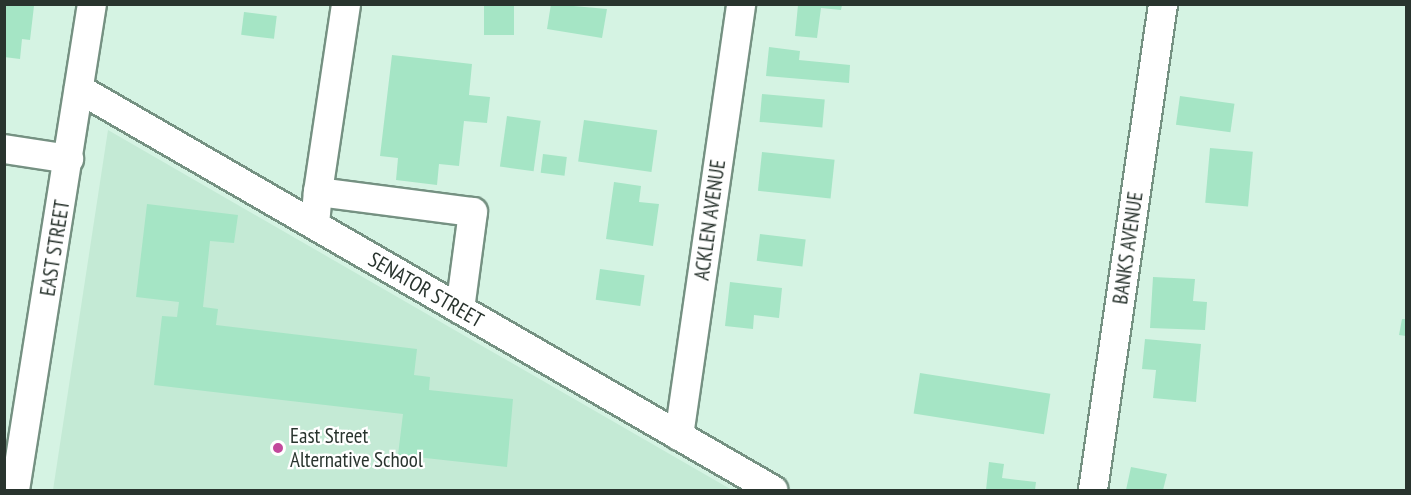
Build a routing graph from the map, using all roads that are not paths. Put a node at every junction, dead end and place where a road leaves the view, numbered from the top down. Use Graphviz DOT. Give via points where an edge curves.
graph roads {
  1 [pos="92,4"];
  2 [pos="346,4"];
  3 [pos="741,4"];
  4 [pos="1163,4"];
  5 [pos="79,89"];
  6 [pos="4,149"];
  7 [pos="69,159"];
  8 [pos="318,192"];
  9 [pos="315,225"];
  10 [pos="460,309"];
  11 [pos="679,435"];
  12 [pos="12,456"];
  13 [pos="15,490"];
  14 [pos="773,490"];
  15 [pos="1092,490"];
  1 -- 5 [label="street, EAST STREET"];
  2 -- 8 [label="street"];
  3 -- 11 [label="street, ACKLEN AVENUE"];
  4 -- 15 [label="street, BANKS AVENUE"];
  5 -- 7 [label="street, EAST STREET"];
  5 -- 9 [label="street, SENATOR STREET"];
  6 -- 7 [label="street"];
  7 -- 12 [label="street, EAST STREET"];
  8 -- 9 [label="street"];
  8 -- 10 [label="street" via="473,212"];
  9 -- 10 [label="street, SENATOR STREET"];
  10 -- 11 [label="street, SENATOR STREET"];
  11 -- 14 [label="street, SENATOR STREET"];
  12 -- 13 [label="street, EAST STREET"];
}
